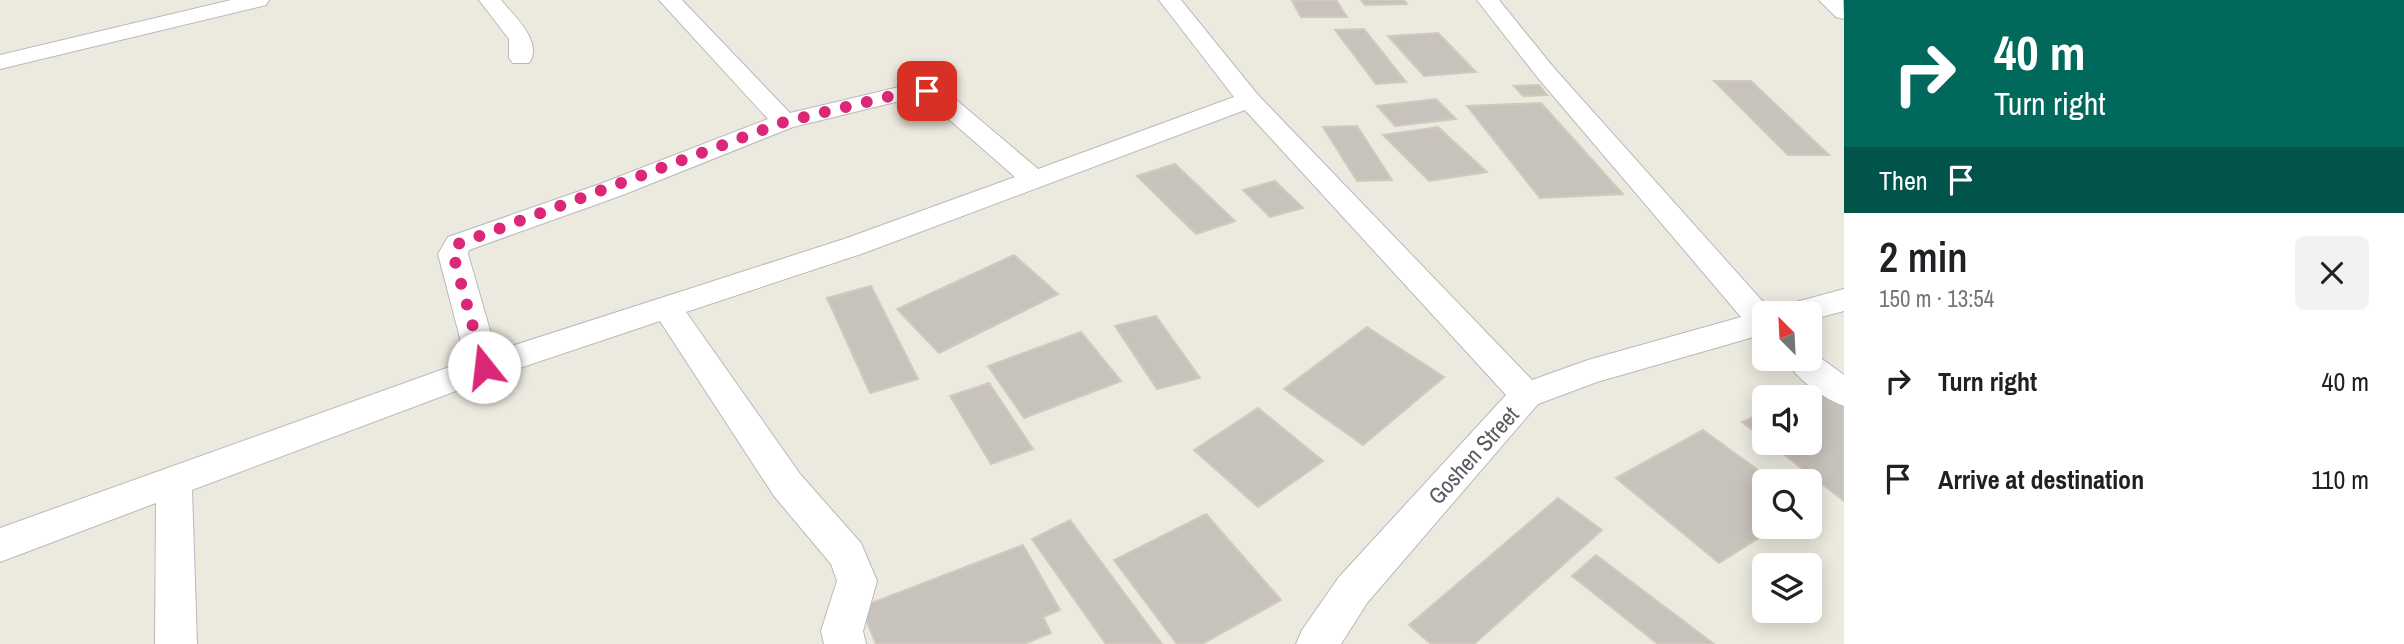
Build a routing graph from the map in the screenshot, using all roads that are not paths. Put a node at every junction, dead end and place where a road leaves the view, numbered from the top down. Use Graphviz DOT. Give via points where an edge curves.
graph roads {
  1 [pos="258,0"];
  2 [pos="489,0"];
  3 [pos="670,0"];
  4 [pos="1170,0"];
  5 [pos="1488,0"];
  6 [pos="1830,0"];
  7 [pos="1844,12"];
  8 [pos="521,58"];
  9 [pos="0,62"];
  10 [pos="1250,100"];
  11 [pos="784,122"];
  12 [pos="1034,179"];
  13 [pos="1844,300"];
  14 [pos="1822,306"];
  15 [pos="667,308"];
  16 [pos="1752,309"];
  17 [pos="1752,326"];
  18 [pos="484,367"];
  19 [pos="1816,371"];
  20 [pos="1844,393"];
  21 [pos="1526,395"];
  22 [pos="174,482"];
  23 [pos="0,545"];
  24 [pos="176,644"];
  25 [pos="845,644"];
  26 [pos="1317,644"];
  1 -- 9 [label="street"];
  2 -- 8 [label="street" via="520,39"];
  3 -- 11 [label="street"];
  4 -- 10 [label="street"];
  5 -- 16 [label="street"];
  6 -- 7 [label="street"];
  10 -- 12 [label="street"];
  10 -- 21 [label="street"];
  11 -- 12 [label="street" via="927,91"];
  11 -- 18 [label="street" via="458,244 453,254"];
  12 -- 15 [label="street" via="854,246"];
  13 -- 14 [label="street"];
  15 -- 18 [label="street"];
  15 -- 25 [label="street" via="787,485 847,555 857,581 842,631"];
  17 -- 21 [label="street, Goshen Street" via="1588,372"];
  18 -- 22 [label="street"];
  19 -- 20 [label="street"];
  21 -- 26 [label="street, Goshen Street" via="1353,590"];
  22 -- 23 [label="street"];
  22 -- 24 [label="street"];
}
